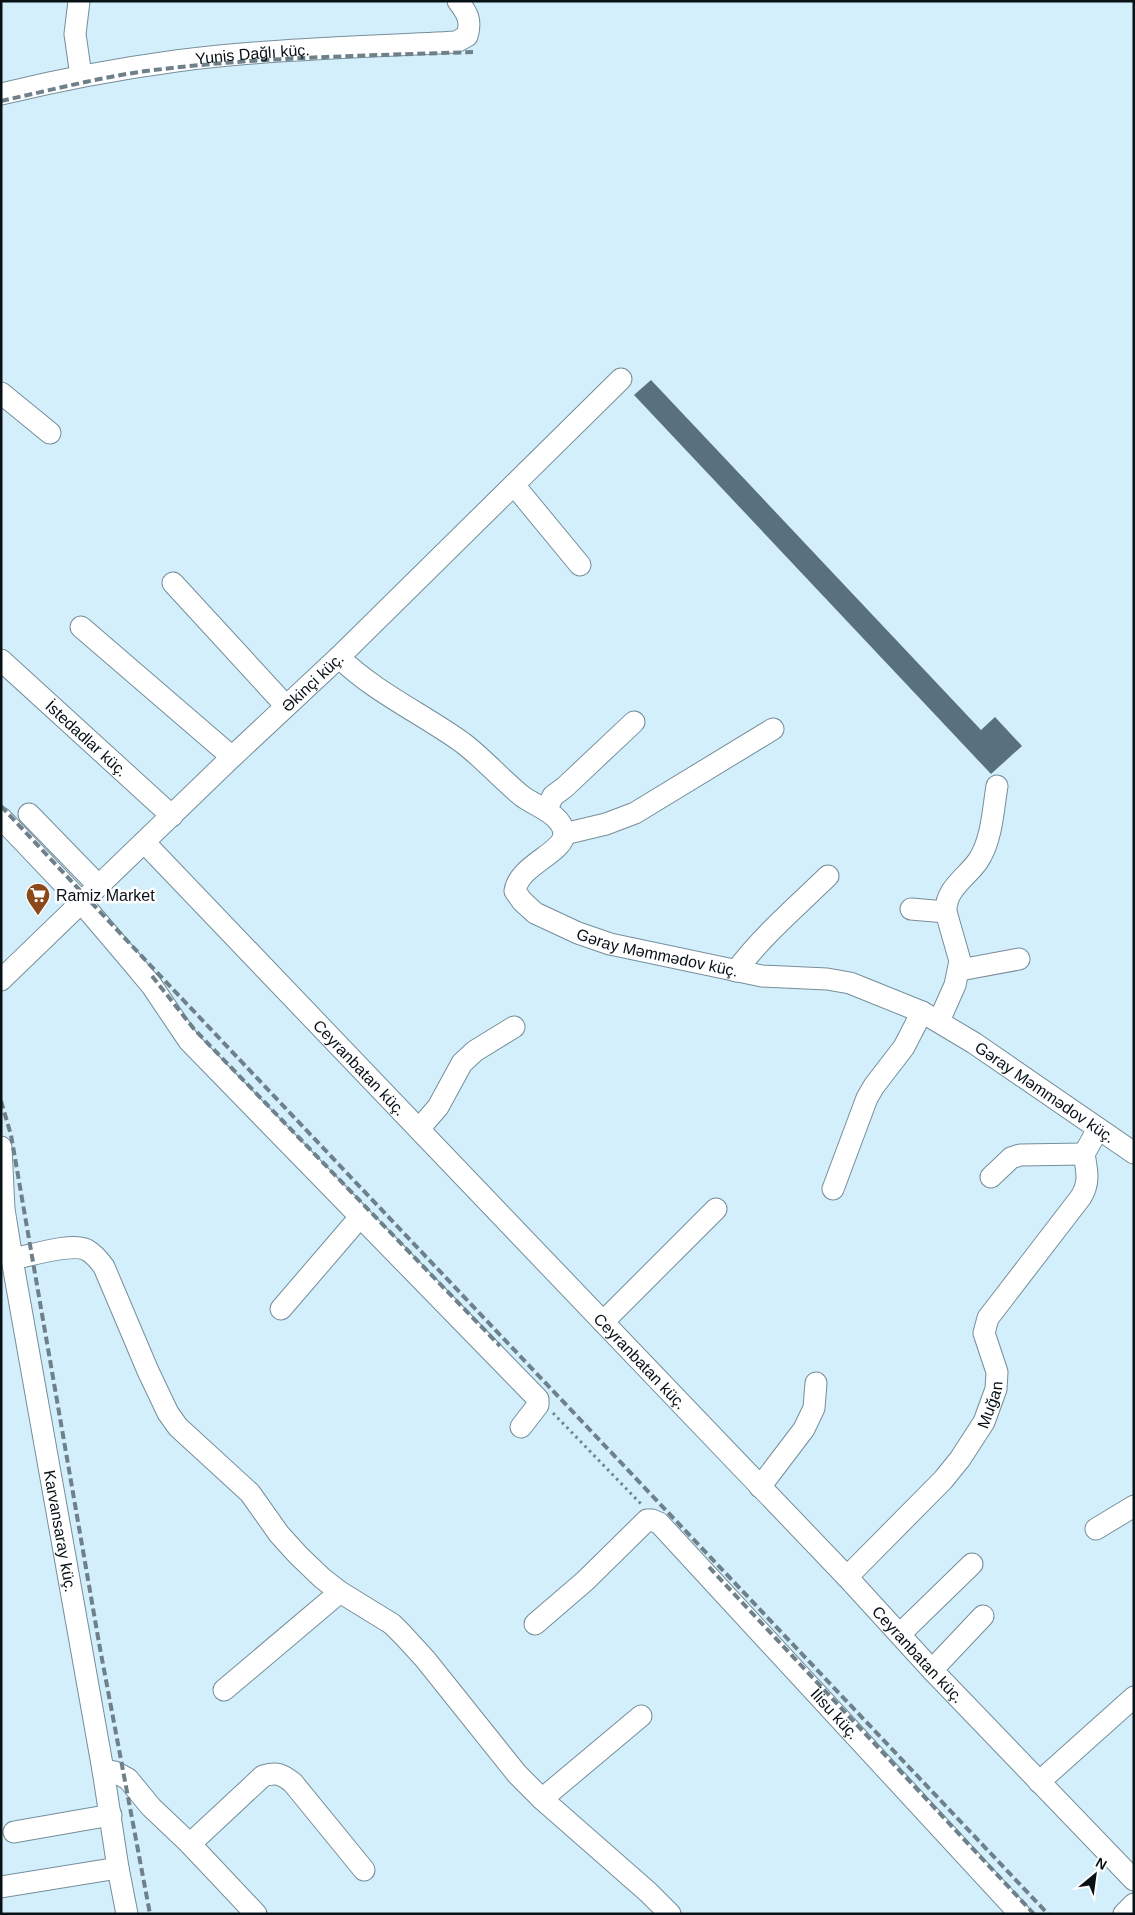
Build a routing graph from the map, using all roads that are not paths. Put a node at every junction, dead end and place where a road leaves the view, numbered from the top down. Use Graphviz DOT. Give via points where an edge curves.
graph roads {
  1 [pos="78,1"];
  2 [pos="458,1"];
  3 [pos="81,76"];
  4 [pos="1,94"];
  5 [pos="621,378"];
  6 [pos="1,393"];
  7 [pos="50,433"];
  8 [pos="514,485"];
  9 [pos="580,565"];
  10 [pos="173,583"];
  11 [pos="81,627"];
  12 [pos="339,657"];
  13 [pos="1,660"];
  14 [pos="286,706"];
  15 [pos="634,722"];
  16 [pos="773,729"];
  17 [pos="232,757"];
  18 [pos="997,786"];
  19 [pos="546,810"];
  20 [pos="29,814"];
  21 [pos="172,816"];
  22 [pos="1,818"];
  23 [pos="564,834"];
  24 [pos="144,842"];
  25 [pos="828,876"];
  26 [pos="98,885"];
  27 [pos="81,902"];
  28 [pos="911,909"];
  29 [pos="946,912"];
  30 [pos="1019,959"];
  31 [pos="960,970"];
  32 [pos="736,971"];
  33 [pos="1,980"];
  34 [pos="931,1017"];
  35 [pos="514,1027"];
  36 [pos="420,1130"];
  37 [pos="1098,1130"];
  38 [pos="1,1146"];
  39 [pos="1134,1153"];
  40 [pos="1084,1154"];
  41 [pos="990,1177"];
  42 [pos="833,1189"];
  43 [pos="716,1209"];
  44 [pos="360,1217"];
  45 [pos="12,1259"];
  46 [pos="281,1309"];
  47 [pos="603,1322"];
  48 [pos="816,1383"];
  49 [pos="521,1427"];
  50 [pos="760,1486"];
  51 [pos="1134,1506"];
  52 [pos="1096,1529"];
  53 [pos="972,1564"];
  54 [pos="847,1577"];
  55 [pos="340,1592"];
  56 [pos="983,1616"];
  57 [pos="535,1624"];
  58 [pos="900,1634"];
  59 [pos="932,1670"];
  60 [pos="224,1690"];
  61 [pos="1134,1697"];
  62 [pos="641,1716"];
  63 [pos="103,1770"];
  64 [pos="1039,1782"];
  65 [pos="542,1800"];
  66 [pos="111,1815"];
  67 [pos="14,1832"];
  68 [pos="190,1844"];
  69 [pos="118,1868"];
  70 [pos="364,1870"];
  71 [pos="1134,1880"];
  72 [pos="1,1887"];
  73 [pos="1134,1904"];
  74 [pos="128,1914"];
  75 [pos="256,1914"];
  76 [pos="670,1914"];
  77 [pos="1020,1914"];
  78 [pos="1124,1914"];
  1 -- 3 [label="street" via="74,24"];
  2 -- 3 [label="street, Yunis Dağlı küç." via="468,14 470,26 467,36 456,42 178,61"];
  3 -- 4 [label="street, Yunis Dağlı küç."];
  5 -- 8 [label="street, Əkinçi küç."];
  6 -- 7 [label="street"];
  8 -- 9 [label="street"];
  8 -- 12 [label="street, Əkinçi küç."];
  10 -- 14 [label="street"];
  11 -- 17 [label="street"];
  12 -- 14 [label="street, Əkinçi küç."];
  12 -- 19 [label="street" via="366,680 465,745 525,799"];
  13 -- 21 [label="street, İstedadlar küç."];
  14 -- 17 [label="street, Əkinçi küç."];
  15 -- 19 [label="street" via="553,796"];
  16 -- 23 [label="street" via="635,813"];
  17 -- 21 [label="street, Əkinçi küç."];
  18 -- 29 [label="street" via="985,848 949,892"];
  19 -- 23 [label="street" via="561,824"];
  20 -- 26 [label="street"];
  21 -- 24 [label="street, Əkinçi küç."];
  22 -- 27 [label="street"];
  23 -- 32 [label="street, Gəray Məmmədov küç." via="561,842 516,882 515,891 535,913 610,944"];
  24 -- 26 [label="street, Əkinçi küç."];
  24 -- 36 [label="street, Ceyranbatan küç."];
  25 -- 32 [label="street" via="748,954"];
  26 -- 27 [label="street, Əkinçi küç."];
  27 -- 33 [label="street, Əkinçi küç."];
  27 -- 44 [label="street" via="152,986 189,1041"];
  28 -- 29 [label="street"];
  29 -- 31 [label="street"];
  30 -- 31 [label="street"];
  31 -- 34 [label="street" via="956,985"];
  32 -- 34 [label="street, Gəray Məmmədov küç." via="850,983"];
  34 -- 37 [label="street, Gəray Məmmədov küç." via="974,1043"];
  34 -- 42 [label="street" via="904,1047 867,1098"];
  35 -- 36 [label="street" via="475,1050 462,1063 438,1107"];
  36 -- 47 [label="street, Ceyranbatan küç."];
  37 -- 39 [label="street, Gəray Məmmədov küç."];
  37 -- 40 [label="street"];
  38 -- 45 [label="street, Karvansaray küç."];
  40 -- 41 [label="street" via="1020,1155 1011,1158"];
  40 -- 54 [label="street, Muğan" via="1088,1176 1086,1188 988,1318 984,1332 996,1372 996,1389 984,1422 943,1480"];
  43 -- 47 [label="street"];
  44 -- 46 [label="street"];
  44 -- 49 [label="street" via="538,1399 538,1405"];
  45 -- 55 [label="street" via="75,1247 96,1257 104,1267 168,1413 195,1443 250,1493 298,1556"];
  45 -- 63 [label="street, Karvansaray küç."];
  47 -- 50 [label="street, Ceyranbatan küç."];
  48 -- 50 [label="street" via="814,1408 804,1429"];
  50 -- 54 [label="street, Ceyranbatan küç."];
  51 -- 52 [label="street"];
  53 -- 58 [label="street"];
  54 -- 58 [label="street, Ceyranbatan küç."];
  55 -- 60 [label="street"];
  55 -- 65 [label="street" via="392,1624 403,1635 516,1774"];
  56 -- 59 [label="street"];
  57 -- 77 [label="street, İlisu küç." via="650,1520 659,1523"];
  58 -- 59 [label="street, Ceyranbatan küç."];
  59 -- 64 [label="street, Ceyranbatan küç."];
  61 -- 64 [label="street"];
  62 -- 65 [label="street"];
  63 -- 66 [label="street, Karvansaray küç."];
  63 -- 68 [label="street" via="128,1779"];
  64 -- 71 [label="street, Ceyranbatan küç."];
  65 -- 76 [label="street"];
  66 -- 67 [label="street"];
  66 -- 69 [label="street, Karvansaray küç."];
  68 -- 70 [label="street" via="263,1776 274,1773 293,1783"];
  68 -- 75 [label="street"];
  69 -- 72 [label="street"];
  69 -- 74 [label="street, Karvansaray küç."];
  73 -- 78 [label="street"];
}
